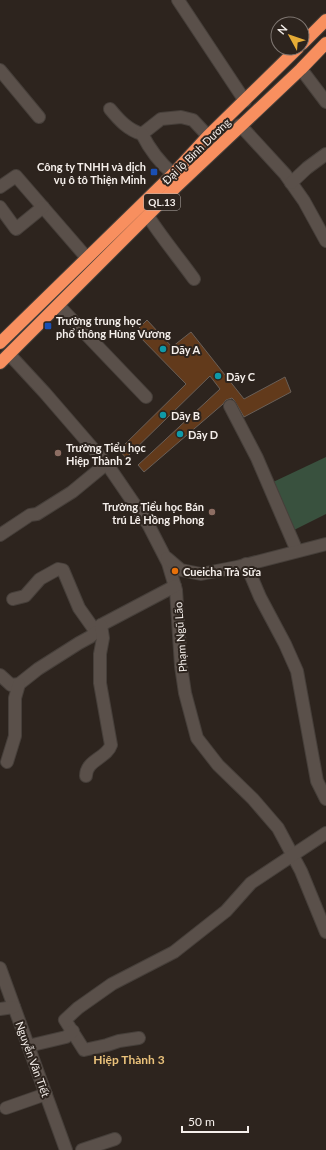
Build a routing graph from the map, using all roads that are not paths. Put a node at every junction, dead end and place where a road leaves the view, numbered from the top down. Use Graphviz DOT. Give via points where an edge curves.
graph roads {
  1 [pos="178,0"];
  2 [pos="326,20"];
  3 [pos="310,36"];
  4 [pos="326,43"];
  5 [pos="290,56"];
  6 [pos="301,68"];
  7 [pos="0,70"];
  8 [pos="245,101"];
  9 [pos="326,102"];
  10 [pos="110,109"];
  11 [pos="39,117"];
  12 [pos="240,125"];
  13 [pos="142,134"];
  14 [pos="208,136"];
  15 [pos="326,154"];
  16 [pos="173,174"];
  17 [pos="291,183"];
  18 [pos="0,187"];
  19 [pos="0,207"];
  20 [pos="43,207"];
  21 [pos="148,216"];
  22 [pos="326,241"];
  23 [pos="87,258"];
  24 [pos="194,279"];
  25 [pos="59,306"];
  26 [pos="0,343"];
  27 [pos="9,354"];
  28 [pos="0,363"];
  29 [pos="146,397"];
  30 [pos="230,406"];
  31 [pos="106,464"];
  32 [pos="0,535"];
  33 [pos="326,544"];
  34 [pos="297,551"];
  35 [pos="165,556"];
  36 [pos="246,564"];
  37 [pos="175,586"];
  38 [pos="13,599"];
  39 [pos="99,629"];
  40 [pos="0,675"];
  41 [pos="19,684"];
  42 [pos="7,762"];
  43 [pos="86,776"];
  44 [pos="326,799"];
  45 [pos="326,833"];
  46 [pos="292,855"];
  47 [pos="326,932"];
  48 [pos="0,968"];
  49 [pos="14,1007"];
  50 [pos="0,1009"];
  51 [pos="72,1032"];
  52 [pos="139,1038"];
  53 [pos="28,1046"];
  54 [pos="46,1094"];
  55 [pos="6,1108"];
  56 [pos="115,1138"];
  57 [pos="66,1150"];
  58 [pos="82,1150"];
  1 -- 8 [label="street"];
  2 -- 3 [label="highway"];
  4 -- 6 [label="highway, Đại lộ Bình Dương / QL.13"];
  5 -- 8 [label="highway, Đại lộ Bình Dương / QL.13"];
  6 -- 9 [label="street"];
  6 -- 12 [label="highway, Đại lộ Bình Dương / QL.13"];
  7 -- 11 [label="street"];
  8 -- 14 [label="highway, Đại lộ Bình Dương / QL.13"];
  10 -- 13 [label="street" via="121,122"];
  12 -- 17 [label="street"];
  12 -- 21 [label="highway, Đại lộ Bình Dương / QL.13"];
  13 -- 14 [label="street" via="161,119 181,117 193,120"];
  13 -- 16 [label="street" via="150,150"];
  14 -- 16 [label="highway, Đại lộ Bình Dương / QL.13"];
  15 -- 17 [label="street"];
  16 -- 23 [label="highway, Đại lộ Bình Dương / QL.13"];
  17 -- 22 [label="street"];
  18 -- 20 [label="street" via="16,176"];
  19 -- 20 [label="street" via="16,229"];
  20 -- 23 [label="street"];
  21 -- 24 [label="street"];
  21 -- 25 [label="highway, Đại lộ Bình Dương / QL.13"];
  23 -- 26 [label="highway, Đại lộ Bình Dương / QL.13"];
  25 -- 27 [label="highway, Đại lộ Bình Dương / QL.13"];
  25 -- 29 [label="street"];
  27 -- 28 [label="highway, Đại lộ Bình Dương / QL.13"];
  27 -- 31 [label="street, Phạm Ngũ Lão"];
  30 -- 34 [label="street" via="257,458"];
  31 -- 32 [label="street" via="72,492"];
  31 -- 35 [label="street, Phạm Ngũ Lão" via="148,524"];
  33 -- 34 [label="street"];
  34 -- 36 [label="street"];
  35 -- 36 [label="street" via="181,570 201,574"];
  35 -- 37 [label="street, Phạm Ngũ Lão"];
  36 -- 44 [label="street" via="297,671 317,781"];
  37 -- 39 [label="street"];
  37 -- 46 [label="street, Phạm Ngũ Lão" via="181,666 197,738 218,765 278,828"];
  38 -- 39 [label="street" via="25,596 40,579 63,570 79,608"];
  39 -- 41 [label="street"];
  39 -- 43 [label="street" via="103,638 99,661 100,683 111,745 107,752 89,767"];
  40 -- 41 [label="street" via="11,685"];
  41 -- 42 [label="street" via="15,698 15,736"];
  45 -- 46 [label="street"];
  46 -- 47 [label="street, Phạm Ngũ Lão"];
  46 -- 51 [label="street" via="251,883 226,911 174,952 112,984 78,1008 65,1020"];
  48 -- 49 [label="street, Nguyễn Văn Tiết"];
  49 -- 50 [label="street"];
  49 -- 53 [label="street, Nguyễn Văn Tiết"];
  51 -- 52 [label="street" via="84,1050 119,1040"];
  51 -- 53 [label="street" via="66,1037"];
  53 -- 54 [label="street, Nguyễn Văn Tiết"];
  54 -- 55 [label="street"];
  54 -- 57 [label="street, Nguyễn Văn Tiết"];
  56 -- 58 [label="street"];
}
